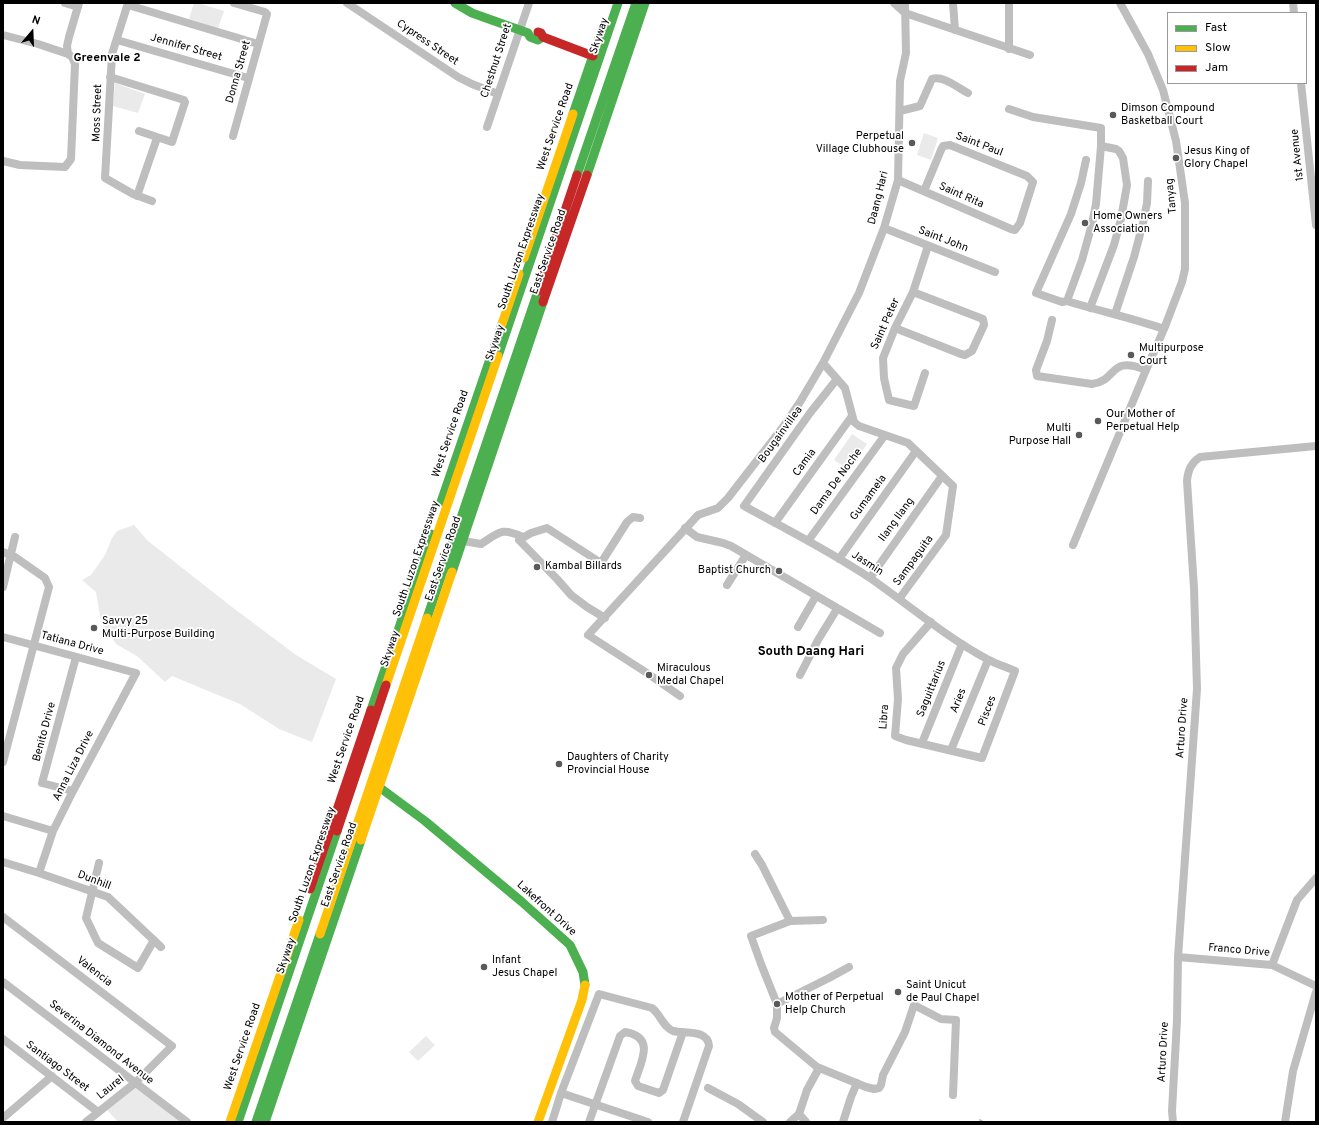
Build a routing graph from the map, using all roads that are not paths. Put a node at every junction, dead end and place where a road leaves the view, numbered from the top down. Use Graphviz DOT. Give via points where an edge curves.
graph roads {
  1 [pos="64,3"];
  2 [pos="234,3"];
  3 [pos="347,3"];
  4 [pos="455,3"];
  5 [pos="529,3"];
  6 [pos="611,3"];
  7 [pos="618,3"];
  8 [pos="624,3"];
  9 [pos="632,3"];
  10 [pos="636,3"];
  11 [pos="645,3"];
  12 [pos="894,3"];
  13 [pos="905,3"];
  14 [pos="953,3"];
  15 [pos="1008,3"];
  16 [pos="1120,3"];
  17 [pos="128,4"];
  18 [pos="78,5"];
  19 [pos="465,6"];
  20 [pos="905,13"];
  21 [pos="519,30"];
  22 [pos="955,30"];
  23 [pos="3,35"];
  24 [pos="117,40"];
  25 [pos="258,44"];
  26 [pos="1008,49"];
  27 [pos="68,54"];
  28 [pos="1030,55"];
  29 [pos="593,56"];
  30 [pos="110,77"];
  31 [pos="248,78"];
  32 [pos="1301,84"];
  33 [pos="498,94"];
  34 [pos="968,94"];
  35 [pos="1010,109"];
  36 [pos="900,111"];
  37 [pos="487,127"];
  38 [pos="139,131"];
  39 [pos="233,136"];
  40 [pos="158,138"];
  41 [pos="1101,146"];
  42 [pos="1086,160"];
  43 [pos="3,161"];
  44 [pos="898,180"];
  45 [pos="1148,181"];
  46 [pos="924,191"];
  47 [pos="137,196"];
  48 [pos="152,201"];
  49 [pos="1316,225"];
  50 [pos="884,228"];
  51 [pos="1015,230"];
  52 [pos="928,246"];
  53 [pos="995,272"];
  54 [pos="913,292"];
  55 [pos="1066,301"];
  56 [pos="1090,308"];
  57 [pos="1115,314"];
  58 [pos="1052,320"];
  59 [pos="1166,327"];
  60 [pos="895,328"];
  61 [pos="823,363"];
  62 [pos="1146,370"];
  63 [pos="926,373"];
  64 [pos="837,379"];
  65 [pos="852,416"];
  66 [pos="885,435"];
  67 [pos="1316,446"];
  68 [pos="916,451"];
  69 [pos="942,476"];
  70 [pos="744,506"];
  71 [pos="640,518"];
  72 [pos="775,523"];
  73 [pos="685,528"];
  74 [pos="16,537"];
  75 [pos="523,537"];
  76 [pos="463,541"];
  77 [pos="808,542"];
  78 [pos="1074,545"];
  79 [pos="7,553"];
  80 [pos="746,555"];
  81 [pos="839,559"];
  82 [pos="870,578"];
  83 [pos="727,585"];
  84 [pos="3,587"];
  85 [pos="816,596"];
  86 [pos="899,599"];
  87 [pos="837,609"];
  88 [pos="605,618"];
  89 [pos="932,622"];
  90 [pos="798,627"];
  91 [pos="880,632"];
  92 [pos="3,637"];
  93 [pos="962,644"];
  94 [pos="34,646"];
  95 [pos="76,657"];
  96 [pos="988,660"];
  97 [pos="1015,671"];
  98 [pos="136,673"];
  99 [pos="800,675"];
  100 [pos="680,696"];
  101 [pos="922,742"];
  102 [pos="951,750"];
  103 [pos="982,758"];
  104 [pos="3,762"];
  105 [pos="379,787"];
  106 [pos="73,791"];
  107 [pos="3,816"];
  108 [pos="53,831"];
  109 [pos="755,854"];
  110 [pos="3,862"];
  111 [pos="99,862"];
  112 [pos="39,873"];
  113 [pos="1316,878"];
  114 [pos="92,892"];
  115 [pos="3,916"];
  116 [pos="823,920"];
  117 [pos="790,921"];
  118 [pos="154,940"];
  119 [pos="161,947"];
  120 [pos="1178,957"];
  121 [pos="1272,965"];
  122 [pos="849,967"];
  123 [pos="3,982"];
  124 [pos="1316,986"];
  125 [pos="1316,992"];
  126 [pos="777,1004"];
  127 [pos="684,1032"];
  128 [pos="3,1039"];
  129 [pos="172,1046"];
  130 [pos="819,1068"];
  131 [pos="52,1076"];
  132 [pos="135,1083"];
  133 [pos="857,1083"];
  134 [pos="708,1088"];
  135 [pos="561,1093"];
  136 [pos="953,1095"];
  137 [pos="596,1104"];
  138 [pos="98,1112"];
  139 [pos="624,1114"];
  140 [pos="799,1114"];
  141 [pos="3,1118"];
  142 [pos="86,1122"];
  143 [pos="187,1122"];
  144 [pos="230,1122"];
  145 [pos="238,1122"];
  146 [pos="244,1122"];
  147 [pos="252,1122"];
  148 [pos="256,1122"];
  149 [pos="265,1122"];
  150 [pos="538,1122"];
  151 [pos="552,1122"];
  152 [pos="589,1122"];
  153 [pos="620,1122"];
  154 [pos="648,1122"];
  155 [pos="683,1122"];
  156 [pos="763,1122"];
  157 [pos="790,1122"];
  158 [pos="806,1122"];
  159 [pos="843,1122"];
  160 [pos="1173,1122"];
  161 [pos="1285,1122"];
  1 -- 18 [label="street"];
  2 -- 25 [label="street, Donna Street" via="267,14"];
  3 -- 33 [label="street, Cypress Street" via="458,77"];
  4 -- 19 [label="main road"];
  5 -- 21 [label="street, Chestnut Street"];
  6 -- 29 [label="main road, West Service Road"];
  7 -- 145 [label="main road, South Luzon Expressway"];
  8 -- 146 [label="main road, Skyway"];
  9 -- 147 [label="main road, Skyway"];
  10 -- 148 [label="main road"];
  11 -- 76 [label="main road, East Service Road"];
  12 -- 20 [label="street"];
  13 -- 20 [label="street, Daang Hari"];
  14 -- 22 [label="street"];
  15 -- 26 [label="street"];
  16 -- 59 [label="street, Tanyag" via="1148,54 1163,90 1176,141 1185,203 1185,269"];
  17 -- 24 [label="street, Moss Street"];
  17 -- 25 [label="street"];
  18 -- 27 [label="street" via="67,46"];
  19 -- 21 [label="main road"];
  20 -- 22 [label="street"];
  20 -- 36 [label="street, Daang Hari" via="906,53 900,81"];
  21 -- 29 [label="main road" via="528,33 533,30 541,33 543,37"];
  21 -- 33 [label="street, Chestnut Street"];
  22 -- 26 [label="street"];
  23 -- 27 [label="street"];
  24 -- 30 [label="street, Moss Street" via="112,54"];
  24 -- 31 [label="street, Jennifer Street"];
  25 -- 31 [label="street, Donna Street"];
  26 -- 28 [label="street"];
  27 -- 43 [label="street" via="75,64 71,159 65,167 20,165"];
  29 -- 144 [label="main road, West Service Road"];
  30 -- 40 [label="street" via="185,101 173,141"];
  30 -- 47 [label="street, Moss Street" via="105,178"];
  31 -- 39 [label="street, Donna Street"];
  32 -- 49 [label="street, 1st Avenue"];
  33 -- 37 [label="street, Chestnut Street"];
  34 -- 36 [label="street" via="944,80 935,78 932,79 920,106"];
  35 -- 41 [label="street" via="1033,117 1101,128"];
  36 -- 44 [label="street, Daang Hari"];
  38 -- 40 [label="street"];
  40 -- 47 [label="street"];
  41 -- 55 [label="street" via="1092,224 1082,260"];
  41 -- 56 [label="street" via="1116,148 1119,151 1123,158 1127,185 1114,245"];
  42 -- 55 [label="street" via="1069,219 1036,293"];
  44 -- 46 [label="street, Saint Rita"];
  44 -- 50 [label="street, Daang Hari"];
  45 -- 57 [label="street" via="1143,223"];
  46 -- 51 [label="street, Saint Rita"];
  46 -- 51 [label="street, Saint Paul" via="943,146 946,145 1029,178 1033,181 1032,185 1020,223"];
  47 -- 48 [label="street"];
  50 -- 52 [label="street, Saint John"];
  50 -- 61 [label="street, Daang Hari" via="859,293"];
  52 -- 53 [label="street, Saint John"];
  52 -- 54 [label="street, Saint Peter"];
  54 -- 60 [label="street, Saint Peter"];
  54 -- 60 [label="street" via="983,319 984,325 972,351 965,355 961,354"];
  55 -- 56 [label="street"];
  56 -- 57 [label="street"];
  57 -- 59 [label="street"];
  58 -- 62 [label="street" via="1036,370 1037,376 1092,384 1105,379 1120,366 1129,364"];
  59 -- 62 [label="street, Tanyag"];
  60 -- 63 [label="street, Saint Peter" via="883,358 889,400 914,406"];
  61 -- 64 [label="street"];
  61 -- 73 [label="street, Daang Hari" via="800,402 728,498 718,508 698,515"];
  62 -- 78 [label="street, Tanyag"];
  64 -- 65 [label="street" via="845,388"];
  64 -- 70 [label="street, Bougainvillea"];
  65 -- 66 [label="street, Sampaguita" via="858,426"];
  65 -- 72 [label="street, Camia"];
  66 -- 68 [label="street, Sampaguita" via="908,443"];
  66 -- 77 [label="street, Dama De Noche"];
  67 -- 120 [label="street, Arturo Drive" via="1200,457 1188,470 1197,689"];
  68 -- 69 [label="street, Sampaguita"];
  68 -- 81 [label="street, Gumamela"];
  69 -- 82 [label="street, Ilang Ilang"];
  69 -- 86 [label="street, Sampaguita" via="953,486 946,535"];
  70 -- 72 [label="street, Jasmin"];
  71 -- 75 [label="street" via="633,517 627,522 601,563 547,528"];
  72 -- 77 [label="street, Jasmin"];
  73 -- 80 [label="street" via="697,538 723,543"];
  73 -- 88 [label="street, Daang Hari"];
  74 -- 79 [label="street"];
  75 -- 76 [label="street" via="506,531 481,544"];
  75 -- 88 [label="street" via="519,541 571,594"];
  76 -- 105 [label="main road, East Service Road"];
  77 -- 81 [label="street, Jasmin"];
  79 -- 84 [label="street"];
  79 -- 94 [label="street" via="45,578 49,588"];
  80 -- 83 [label="street"];
  80 -- 85 [label="street"];
  81 -- 82 [label="street, Jasmin"];
  82 -- 86 [label="street, Jasmin"];
  85 -- 87 [label="street"];
  85 -- 90 [label="street"];
  86 -- 89 [label="street, Jasmin"];
  87 -- 91 [label="street"];
  87 -- 99 [label="street"];
  88 -- 100 [label="street, Daang Hari" via="588,635"];
  89 -- 93 [label="street, Jasmin"];
  89 -- 101 [label="street, Libra" via="903,654 896,668 898,699 895,736"];
  92 -- 94 [label="street, Tatiana Drive"];
  93 -- 96 [label="street, Jasmin"];
  93 -- 101 [label="street, Saguittarius"];
  94 -- 95 [label="street, Tatiana Drive"];
  94 -- 104 [label="street"];
  95 -- 98 [label="street, Tatiana Drive"];
  95 -- 106 [label="street, Benito Drive" via="42,783"];
  96 -- 97 [label="street, Jasmin"];
  96 -- 102 [label="street, Aries"];
  97 -- 103 [label="street, Pisces"];
  98 -- 106 [label="street, Anna Liza Drive"];
  101 -- 102 [label="street, Libra"];
  102 -- 103 [label="street, Libra"];
  105 -- 149 [label="main road, East Service Road"];
  105 -- 150 [label="main road, Lakefront Drive" via="425,820 522,902 570,945 577,958 585,984 582,1000"];
  106 -- 108 [label="street, Anna Liza Drive"];
  107 -- 108 [label="street"];
  108 -- 112 [label="street, Anna Liza Drive"];
  109 -- 117 [label="street"];
  110 -- 112 [label="street, Dunhill"];
  111 -- 114 [label="street"];
  112 -- 114 [label="street, Dunhill"];
  113 -- 121 [label="street" via="1297,900"];
  114 -- 118 [label="street, Dunhill" via="108,897"];
  114 -- 118 [label="street" via="86,918 98,943 138,968"];
  115 -- 129 [label="street, Valencia"];
  116 -- 117 [label="street"];
  117 -- 126 [label="street" via="751,936"];
  118 -- 119 [label="street, Dunhill"];
  120 -- 121 [label="street, Franco Drive"];
  120 -- 160 [label="street, Arturo Drive"];
  121 -- 124 [label="street, Franco Drive"];
  122 -- 126 [label="street"];
  123 -- 132 [label="street, Severina Diamond Avenue"];
  125 -- 161 [label="street" via="1293,1071"];
  126 -- 130 [label="street" via="775,1032"];
  127 -- 135 [label="street" via="672,1031 652,1008 599,994"];
  127 -- 137 [label="street" via="663,1090 659,1094 636,1084 646,1049 643,1043 633,1033 625,1032 620,1036"];
  127 -- 155 [label="street" via="705,1037 709,1041 709,1046"];
  128 -- 131 [label="street, Santiago Street"];
  129 -- 132 [label="street, Laurel"];
  130 -- 133 [label="street"];
  130 -- 140 [label="street" via="806,1090"];
  131 -- 138 [label="street, Santiago Street"];
  131 -- 141 [label="street"];
  132 -- 138 [label="street, Laurel"];
  132 -- 143 [label="street, Severina Diamond Avenue"];
  133 -- 136 [label="street" via="874,1089 879,1088 882,1075 905,1032 914,1005 941,1019 956,1020"];
  133 -- 159 [label="street"];
  134 -- 156 [label="street" via="738,1104"];
  135 -- 137 [label="street"];
  135 -- 151 [label="street"];
  137 -- 139 [label="street"];
  137 -- 152 [label="street"];
  138 -- 142 [label="street, Laurel"];
  139 -- 153 [label="street"];
  139 -- 154 [label="street"];
  140 -- 157 [label="street"];
  140 -- 158 [label="street"];
}
